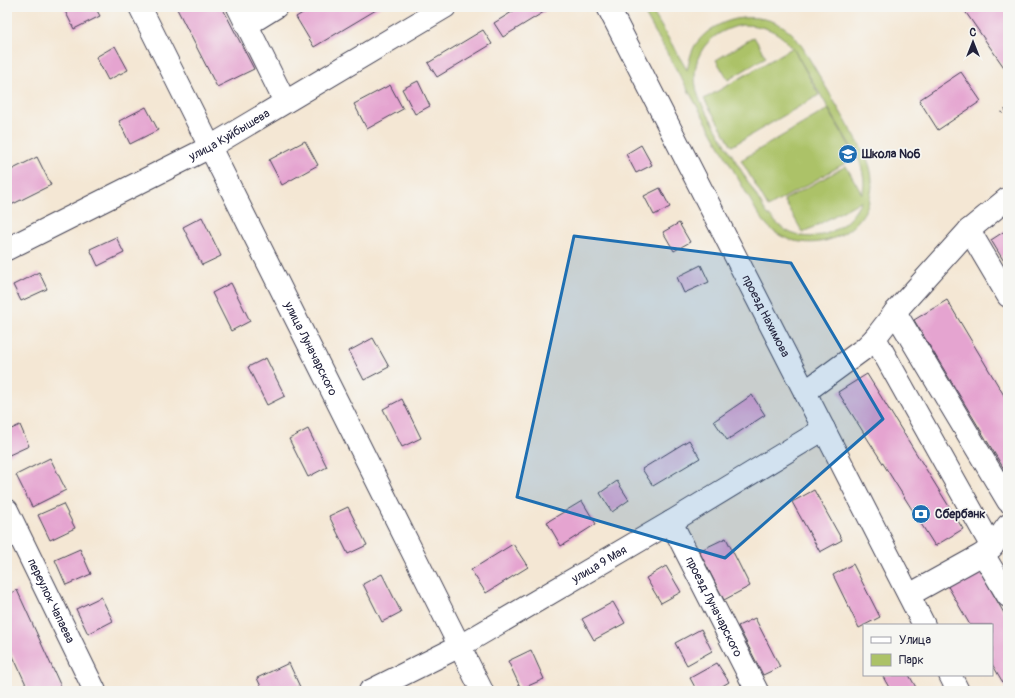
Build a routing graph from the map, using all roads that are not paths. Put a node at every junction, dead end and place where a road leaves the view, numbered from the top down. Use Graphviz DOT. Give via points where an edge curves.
graph roads {
  1 [pos="140,7"];
  2 [pos="276,7"];
  3 [pos="445,7"];
  4 [pos="608,7"];
  5 [pos="242,16"];
  6 [pos="285,102"];
  7 [pos="210,147"];
  8 [pos="1008,198"];
  9 [pos="969,230"];
  10 [pos="7,249"];
  11 [pos="1008,296"];
  12 [pos="895,312"];
  13 [pos="875,338"];
  14 [pos="805,392"];
  15 [pos="824,429"];
  16 [pos="1008,501"];
  17 [pos="7,510"];
  18 [pos="671,522"];
  19 [pos="1008,525"];
  20 [pos="987,550"];
  21 [pos="909,595"];
  22 [pos="1008,596"];
  23 [pos="924,624"];
  24 [pos="460,646"];
  25 [pos="950,676"];
  26 [pos="95,691"];
  27 [pos="370,691"];
  28 [pos="482,691"];
  29 [pos="757,691"];
  30 [pos="958,691"];
  1 -- 7 [label="street, улица Луначарского"];
  2 -- 5 [label="street"];
  3 -- 6 [label="street, улица Куйбышева"];
  4 -- 14 [label="street, проезд Нахимова"];
  5 -- 6 [label="street"];
  6 -- 7 [label="street, улица Куйбышева"];
  7 -- 10 [label="street, улица Куйбышева"];
  7 -- 24 [label="street, улица Луначарского"];
  8 -- 9 [label="street"];
  9 -- 11 [label="street"];
  9 -- 12 [label="street"];
  12 -- 13 [label="street"];
  12 -- 16 [label="street"];
  13 -- 14 [label="street"];
  13 -- 20 [label="street"];
  14 -- 15 [label="street, проезд Нахимова"];
  15 -- 18 [label="street, улица 9 Мая"];
  15 -- 21 [label="street, проезд Нахимова"];
  17 -- 26 [label="street, переулок Чапаева"];
  18 -- 24 [label="street, улица 9 Мая"];
  18 -- 29 [label="street, проезд Луначарского"];
  19 -- 20 [label="street"];
  20 -- 21 [label="street"];
  20 -- 22 [label="street"];
  21 -- 23 [label="street, проезд Нахимова"];
  24 -- 27 [label="street, улица 9 Мая"];
  24 -- 28 [label="street, улица Луначарского"];
  25 -- 30 [label="street"];
}
